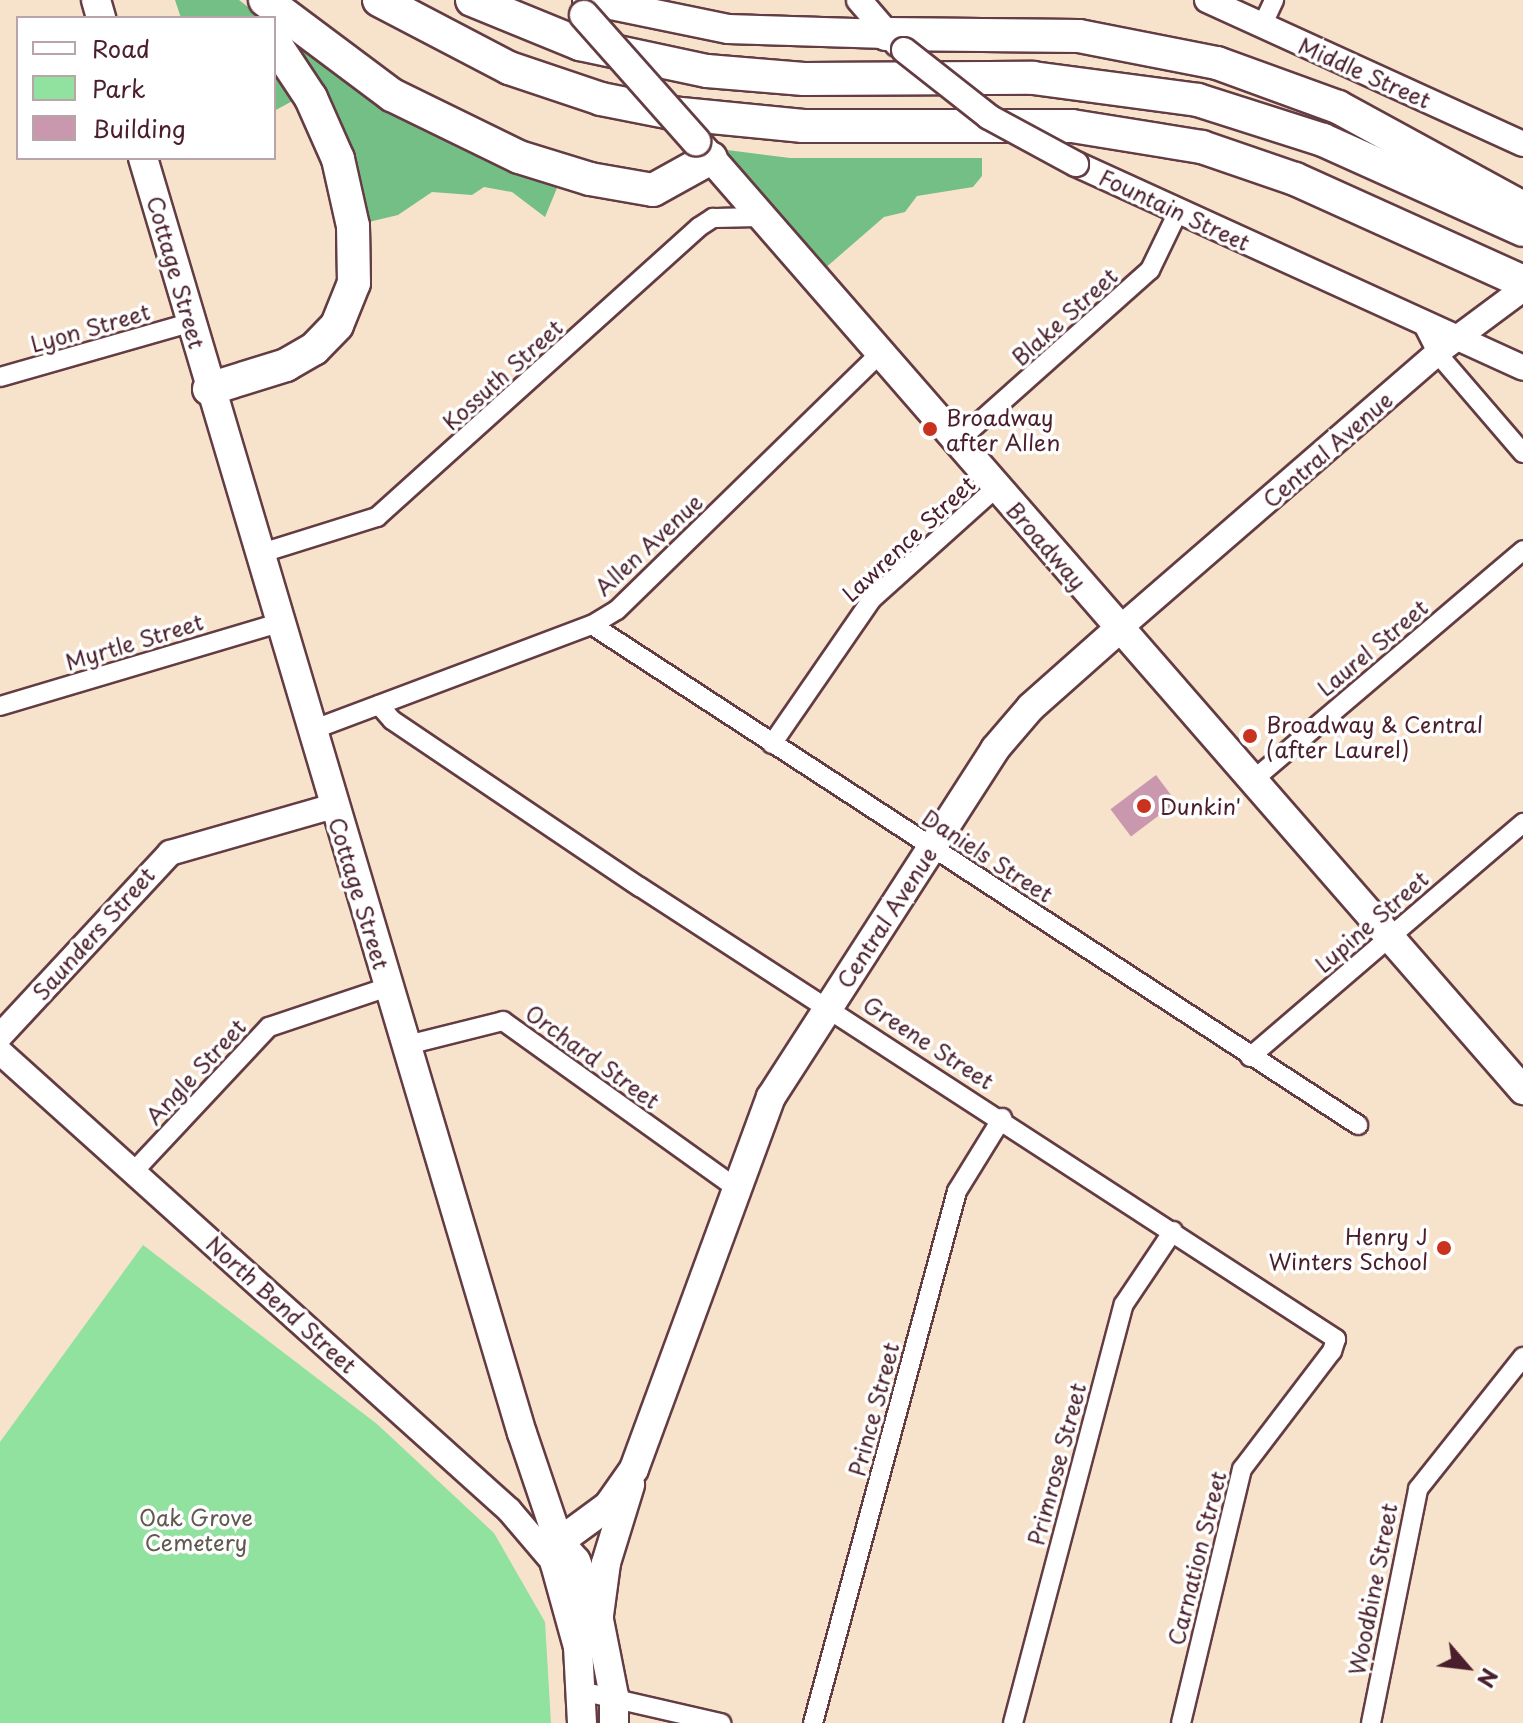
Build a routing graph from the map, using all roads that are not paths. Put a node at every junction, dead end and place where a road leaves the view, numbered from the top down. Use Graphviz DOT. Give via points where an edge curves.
graph roads {
  1 [pos="265,0"];
  2 [pos="379,0"];
  3 [pos="472,0"];
  4 [pos="859,0"];
  5 [pos="1207,0"];
  6 [pos="1274,0"];
  7 [pos="581,5"];
  8 [pos="1262,26"];
  9 [pos="895,42"];
  10 [pos="276,45"];
  11 [pos="1523,144"];
  12 [pos="704,150"];
  13 [pos="144,160"];
  14 [pos="1523,208"];
  15 [pos="1179,210"];
  16 [pos="760,217"];
  17 [pos="1523,230"];
  18 [pos="1523,282"];
  19 [pos="1523,289"];
  20 [pos="193,322"];
  21 [pos="1447,346"];
  22 [pos="880,353"];
  23 [pos="1523,368"];
  24 [pos="0,377"];
  25 [pos="209,389"];
  26 [pos="958,441"];
  27 [pos="1523,453"];
  28 [pos="997,487"];
  29 [pos="1523,550"];
  30 [pos="262,553"];
  31 [pos="282,622"];
  32 [pos="592,625"];
  33 [pos="1120,628"];
  34 [pos="379,705"];
  35 [pos="0,706"];
  36 [pos="312,730"];
  37 [pos="772,744"];
  38 [pos="1252,781"];
  39 [pos="334,806"];
  40 [pos="1523,823"];
  41 [pos="932,847"];
  42 [pos="1389,938"];
  43 [pos="388,987"];
  44 [pos="828,1006"];
  45 [pos="407,1045"];
  46 [pos="1,1051"];
  47 [pos="1250,1057"];
  48 [pos="1523,1090"];
  49 [pos="1002,1118"];
  50 [pos="1358,1125"];
  51 [pos="135,1170"];
  52 [pos="736,1188"];
  53 [pos="1173,1231"];
  54 [pos="1336,1339"];
  55 [pos="1523,1357"];
  56 [pos="634,1469"];
  57 [pos="557,1553"];
  58 [pos="599,1620"];
  59 [pos="581,1691"];
  60 [pos="614,1710"];
  61 [pos="582,1723"];
  62 [pos="721,1723"];
  63 [pos="813,1723"];
  64 [pos="1013,1723"];
  65 [pos="1181,1723"];
  66 [pos="1371,1723"];
  1 -- 12 [label="highway" via="392,95 466,135 533,161 653,190"];
  2 -- 18 [label="highway" via="509,68 601,99 671,113 803,126 1061,125 1202,147 1295,179"];
  3 -- 17 [label="highway" via="580,44 707,71 804,79 1055,79 1198,100 1323,140"];
  4 -- 9 [label="street, Fountain Street"];
  5 -- 8 [label="street, Middle Street"];
  6 -- 8 [label="street"];
  7 -- 9 [label="main road" via="728,29"];
  7 -- 12 [label="main road, Broadway, bridge"];
  8 -- 11 [label="street, Middle Street"];
  9 -- 14 [label="highway" via="1079,36 1217,63 1338,107"];
  9 -- 15 [label="street, Fountain Street, bridge" via="989,117"];
  10 -- 25 [label="highway" via="311,98 338,159 352,218 354,283 337,325 314,349 286,365"];
  12 -- 16 [label="main road, Broadway"];
  13 -- 20 [label="main road, Cottage Street"];
  15 -- 21 [label="street, Fountain Street" via="1423,325"];
  15 -- 26 [label="street, Blake Street" via="1150,270"];
  16 -- 22 [label="main road, Broadway"];
  16 -- 30 [label="street, Kossuth Street" via="713,218 699,227 377,517"];
  19 -- 21 [label="street, Central Avenue"];
  20 -- 24 [label="street, Lyon Street"];
  20 -- 25 [label="main road, Cottage Street"];
  21 -- 23 [label="street, Fountain Street"];
  21 -- 27 [label="street"];
  21 -- 33 [label="street, Central Avenue"];
  22 -- 26 [label="main road, Broadway"];
  22 -- 32 [label="street, Allen Avenue" via="617,610"];
  25 -- 30 [label="main road, Cottage Street"];
  26 -- 28 [label="main road, Broadway"];
  28 -- 33 [label="main road, Broadway"];
  28 -- 37 [label="street, Lawrence Street" via="865,606"];
  29 -- 38 [label="street, Laurel Street"];
  30 -- 31 [label="main road, Cottage Street"];
  31 -- 35 [label="street, Myrtle Street"];
  31 -- 36 [label="main road, Cottage Street"];
  32 -- 34 [label="street, Allen Avenue"];
  32 -- 37 [label="street, Daniels Street"];
  33 -- 38 [label="main road, Broadway"];
  33 -- 41 [label="main road, Central Avenue" via="1014,726"];
  34 -- 36 [label="street, Allen Avenue"];
  34 -- 44 [label="street, Greene Street" via="392,720 600,861"];
  36 -- 39 [label="main road, Cottage Street"];
  37 -- 41 [label="street, Daniels Street"];
  38 -- 42 [label="main road, Broadway"];
  39 -- 43 [label="main road, Cottage Street"];
  39 -- 46 [label="street, Saunders Street" via="170,853"];
  40 -- 42 [label="street, Lupine Street"];
  41 -- 44 [label="main road, Central Avenue"];
  41 -- 47 [label="street, Daniels Street"];
  42 -- 47 [label="street, Lupine Street"];
  42 -- 48 [label="main road, Broadway"];
  43 -- 45 [label="main road, Cottage Street"];
  43 -- 51 [label="street, Angle Street" via="269,1027"];
  44 -- 49 [label="street, Greene Street"];
  44 -- 52 [label="main road, Central Avenue" via="771,1097"];
  45 -- 52 [label="street, Orchard Street" via="503,1021"];
  45 -- 57 [label="main road, Cottage Street"];
  46 -- 51 [label="street, North Bend Street"];
  47 -- 50 [label="street, Daniels Street"];
  49 -- 53 [label="street, Greene Street"];
  49 -- 63 [label="street, Prince Street" via="957,1191"];
  51 -- 57 [label="street, North Bend Street"];
  52 -- 56 [label="main road, Central Avenue"];
  53 -- 54 [label="street, Greene Street"];
  53 -- 64 [label="street, Primrose Street" via="1124,1304"];
  54 -- 65 [label="street, Carnation Street" via="1242,1469"];
  55 -- 66 [label="street, Woodbine Street" via="1418,1489"];
  56 -- 57 [label="main road, Central Avenue" via="608,1506"];
  56 -- 58 [label="main road" via="606,1563"];
  57 -- 58 [label="main road, Cottage Street" via="576,1561"];
  57 -- 59 [label="main road"];
  58 -- 60 [label="main road"];
  59 -- 60 [label="street"];
  59 -- 61 [label="main road"];
  60 -- 62 [label="street"];
}
